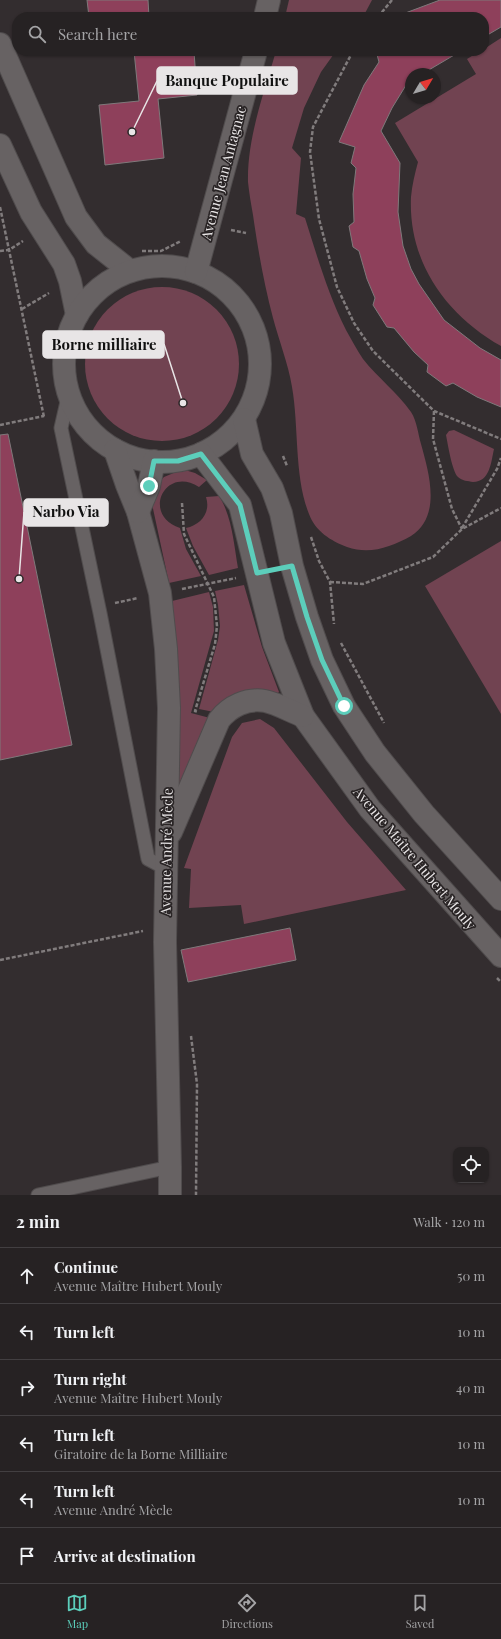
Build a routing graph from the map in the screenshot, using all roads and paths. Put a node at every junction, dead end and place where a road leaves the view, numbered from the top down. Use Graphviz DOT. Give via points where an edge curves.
graph roads {
  1 [pos="269,0"];
  2 [pos="392,0"];
  3 [pos="266,12"];
  4 [pos="382,12"];
  5 [pos="0,44"];
  6 [pos="255,56"];
  7 [pos="350,56"];
  8 [pos="0,145"];
  9 [pos="130,271"];
  10 [pos="196,272"];
  11 [pos="77,315"];
  12 [pos="69,393"];
  13 [pos="434,411"];
  14 [pos="44,416"];
  15 [pos="244,419"];
  16 [pos="0,425"];
  17 [pos="501,438"];
  18 [pos="115,450"];
  19 [pos="201,454"];
  20 [pos="283,456"];
  21 [pos="501,458"];
  22 [pos="154,461"];
  23 [pos="288,471"];
  24 [pos="501,508"];
  25 [pos="138,512"];
  26 [pos="462,529"];
  27 [pos="308,531"];
  28 [pos="319,561"];
  29 [pos="292,566"];
  30 [pos="257,573"];
  31 [pos="330,582"];
  32 [pos="160,594"];
  33 [pos="98,606"];
  34 [pos="335,632"];
  35 [pos="339,639"];
  36 [pos="303,716"];
  37 [pos="387,729"];
  38 [pos="168,840"];
  39 [pos="157,863"];
  40 [pos="501,899"];
  41 [pos="165,926"];
  42 [pos="501,956"];
  43 [pos="0,960"];
  44 [pos="170,1167"];
  45 [pos="38,1195"];
  46 [pos="170,1195"];
  1 -- 3 [label="main road"];
  2 -- 4 [label="path"];
  5 -- 9 [label="main road" via="76,217 96,244"];
  6 -- 10 [label="main road, Avenue Jean Antagnac"];
  7 -- 13 [label="path" via="313,126 310,152 319,218 337,287 354,323 373,351"];
  8 -- 11 [label="main road" via="31,212 64,264"];
  9 -- 10 [label="main road" via="163,266"];
  9 -- 11 [label="main road" via="109,281 91,296"];
  10 -- 15 [label="main road" via="222,286 242,307 256,334 260,363 256,392"];
  11 -- 12 [label="main road" via="64,359"];
  12 -- 18 [label="main road" via="88,428"];
  12 -- 33 [label="lane" via="60,428"];
  13 -- 17 [label="path"];
  13 -- 26 [label="path" via="433,439 452,509"];
  14 -- 16 [label="path"];
  15 -- 19 [label="main road" via="225,440"];
  15 -- 29 [label="main road" via="252,454 272,488 281,513"];
  18 -- 22 [label="main road" via="134,458"];
  18 -- 25 [label="main road, Avenue André Mècle"];
  19 -- 22 [label="main road" via="178,461"];
  19 -- 30 [label="main road, Avenue Maître Hubert Mouly" via="240,505"];
  20 -- 23 [label="path"];
  21 -- 26 [label="path"];
  22 -- 25 [label="main road" via="149,486"];
  24 -- 26 [label="path"];
  25 -- 32 [label="main road, Avenue André Mècle"];
  26 -- 31 [label="path" via="433,557 363,584"];
  27 -- 28 [label="path"];
  28 -- 29 [label="path"];
  28 -- 31 [label="path"];
  29 -- 40 [label="main road" via="322,660 344,706 375,752 419,807"];
  30 -- 32 [label="path"];
  30 -- 36 [label="main road, Avenue Maître Hubert Mouly" via="274,643"];
  31 -- 34 [label="path"];
  32 -- 33 [label="path"];
  32 -- 38 [label="main road, Avenue André Mècle" via="169,708"];
  33 -- 39 [label="lane"];
  35 -- 37 [label="path"];
  36 -- 38 [label="main road" via="265,701 241,702 223,715"];
  36 -- 42 [label="main road, Avenue Maître Hubert Mouly" via="370,809"];
  38 -- 39 [label="main road, Avenue André Mècle"];
  39 -- 41 [label="main road, Avenue André Mècle"];
  41 -- 43 [label="path"];
  41 -- 44 [label="main road, Avenue André Mècle"];
  44 -- 45 [label="lane"];
  44 -- 46 [label="main road, Avenue André Mècle"];
}
